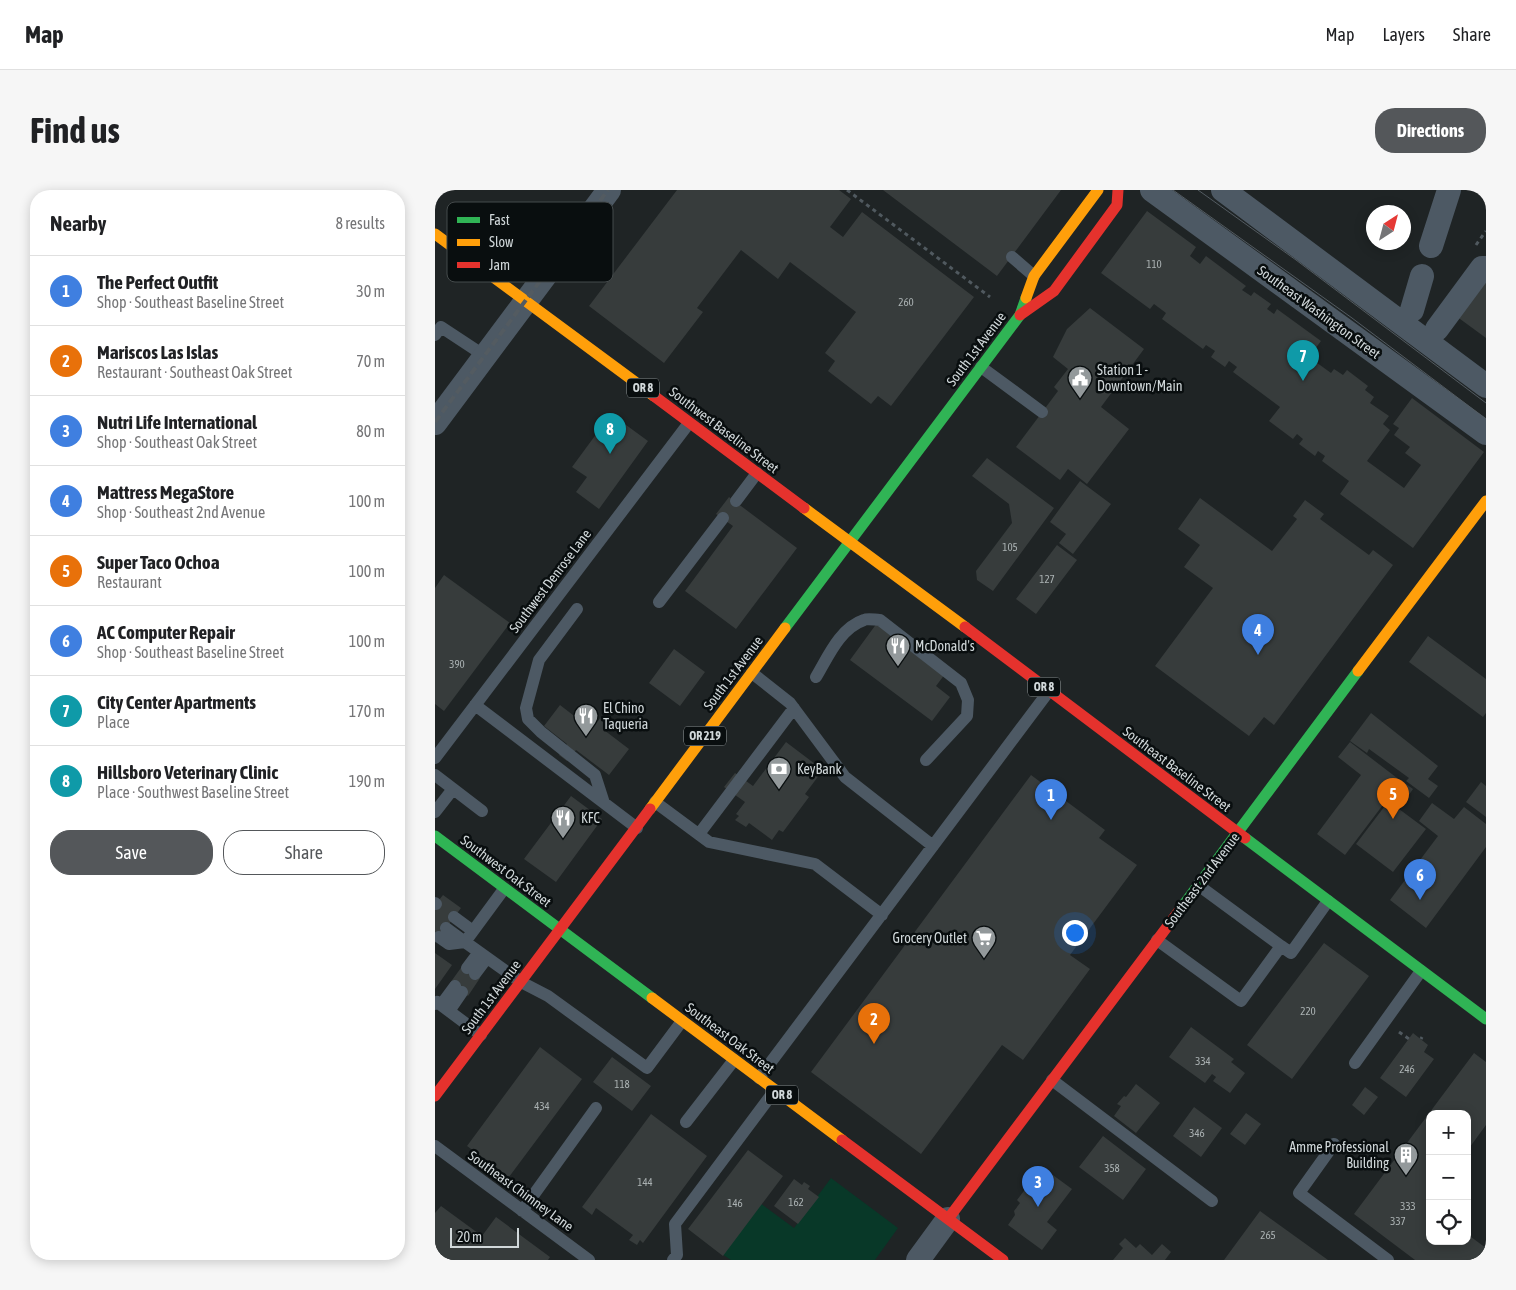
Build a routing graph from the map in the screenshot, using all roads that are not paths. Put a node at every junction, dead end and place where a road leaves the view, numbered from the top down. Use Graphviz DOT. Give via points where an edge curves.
graph roads {
  1 [pos="1098,190"];
  2 [pos="1117,190"];
  3 [pos="1152,190"];
  4 [pos="1223,190"];
  5 [pos="1449,190"];
  6 [pos="435,234"];
  7 [pos="447,243"];
  8 [pos="1431,246"];
  9 [pos="1012,257"];
  10 [pos="1486,268"];
  11 [pos="1034,276"];
  12 [pos="1422,276"];
  13 [pos="500,282"];
  14 [pos="540,282"];
  15 [pos="526,301"];
  16 [pos="1411,310"];
  17 [pos="1020,315"];
  18 [pos="1437,329"];
  19 [pos="435,335"];
  20 [pos="485,356"];
  21 [pos="981,367"];
  22 [pos="1486,386"];
  23 [pos="1042,412"];
  24 [pos="435,423"];
  25 [pos="689,423"];
  26 [pos="1486,433"];
  27 [pos="757,473"];
  28 [pos="735,501"];
  29 [pos="1486,501"];
  30 [pos="723,518"];
  31 [pos="850,542"];
  32 [pos="659,602"];
  33 [pos="577,609"];
  34 [pos="752,673"];
  35 [pos="816,677"];
  36 [pos="1049,691"];
  37 [pos="475,705"];
  38 [pos="794,708"];
  39 [pos="435,758"];
  40 [pos="927,760"];
  41 [pos="435,775"];
  42 [pos="453,789"];
  43 [pos="655,802"];
  44 [pos="604,803"];
  45 [pos="482,811"];
  46 [pos="435,812"];
  47 [pos="637,828"];
  48 [pos="1237,833"];
  49 [pos="699,834"];
  50 [pos="437,842"];
  51 [pos="933,846"];
  52 [pos="1198,886"];
  53 [pos="504,889"];
  54 [pos="1327,901"];
  55 [pos="882,915"];
  56 [pos="454,917"];
  57 [pos="560,930"];
  58 [pos="473,931"];
  59 [pos="443,932"];
  60 [pos="1157,940"];
  61 [pos="465,942"];
  62 [pos="1281,946"];
  63 [pos="483,955"];
  64 [pos="471,971"];
  65 [pos="1421,971"];
  66 [pos="521,982"];
  67 [pos="458,989"];
  68 [pos="441,1007"];
  69 [pos="1486,1019"];
  70 [pos="682,1021"];
  71 [pos="481,1035"];
  72 [pos="734,1060"];
  73 [pos="1355,1063"];
  74 [pos="759,1078"];
  75 [pos="1052,1080"];
  76 [pos="775,1090"];
  77 [pos="435,1096"];
  78 [pos="596,1108"];
  79 [pos="687,1122"];
  80 [pos="1334,1144"];
  81 [pos="435,1146"];
  82 [pos="1211,1201"];
  83 [pos="522,1211"];
  84 [pos="948,1219"];
  85 [pos="589,1260"];
  86 [pos="673,1260"];
  87 [pos="918,1260"];
  88 [pos="1003,1260"];
  89 [pos="1388,1260"];
  1 -- 11 [label="main road, South 1st Avenue"];
  2 -- 17 [label="main road, South 1st Avenue" via="1117,205 1054,291"];
  3 -- 26 [label="street, Southeast Washington Street"];
  4 -- 22 [label="street"];
  5 -- 8 [label="street"];
  6 -- 7 [label="main road, Southwest Baseline Street / OR 8"];
  9 -- 11 [label="lane"];
  10 -- 18 [label="street" via="1482,268"];
  11 -- 17 [label="main road, South 1st Avenue"];
  12 -- 16 [label="street"];
  13 -- 15 [label="main road, Southwest Baseline Street / OR 8"];
  14 -- 15 [label="street"];
  15 -- 20 [label="street"];
  15 -- 25 [label="main road, Southwest Baseline Street / OR 8"];
  17 -- 21 [label="main road, South 1st Avenue"];
  19 -- 20 [label="lane" via="441,327"];
  20 -- 24 [label="street"];
  21 -- 23 [label="lane"];
  21 -- 31 [label="main road, South 1st Avenue"];
  25 -- 27 [label="main road, Southwest Baseline Street / OR 8"];
  25 -- 37 [label="lane, Southwest Denrose Lane"];
  27 -- 28 [label="lane"];
  27 -- 31 [label="main road, Southwest Baseline Street / OR 8"];
  29 -- 48 [label="main road, Southeast 2nd Avenue"];
  30 -- 32 [label="lane"];
  31 -- 34 [label="main road, South 1st Avenue / OR 219"];
  31 -- 36 [label="main road, Southeast Baseline Street / OR 8"];
  33 -- 44 [label="lane" via="539,660 526,708 528,719 541,732 595,775"];
  34 -- 38 [label="lane"];
  34 -- 43 [label="main road, South 1st Avenue / OR 219"];
  35 -- 40 [label="lane" via="848,630 865,619 880,620 961,683 968,700 967,716"];
  36 -- 48 [label="main road, Southeast Baseline Street / OR 8"];
  36 -- 51 [label="lane"];
  37 -- 39 [label="lane, Southwest Denrose Lane"];
  37 -- 44 [label="lane"];
  38 -- 49 [label="lane"];
  38 -- 51 [label="lane" via="845,777"];
  41 -- 42 [label="lane"];
  42 -- 45 [label="lane"];
  42 -- 46 [label="lane"];
  43 -- 47 [label="main road, South 1st Avenue / OR 219"];
  43 -- 49 [label="lane"];
  44 -- 47 [label="lane"];
  47 -- 57 [label="main road, South 1st Avenue / OR 219"];
  48 -- 52 [label="main road, Southeast 2nd Avenue"];
  48 -- 54 [label="main road, Southeast Baseline Street / OR 8"];
  49 -- 55 [label="lane" via="709,842 815,864"];
  50 -- 53 [label="main road, Southwest Oak Street / OR 8"];
  51 -- 55 [label="lane"];
  52 -- 60 [label="main road, Southeast 2nd Avenue"];
  52 -- 62 [label="lane"];
  53 -- 57 [label="main road, Southwest Oak Street / OR 8"];
  53 -- 58 [label="lane"];
  54 -- 62 [label="lane" via="1291,953"];
  54 -- 65 [label="main road, Southeast Baseline Street / OR 8"];
  55 -- 74 [label="lane"];
  56 -- 58 [label="lane"];
  57 -- 66 [label="main road, South 1st Avenue / OR 219"];
  57 -- 70 [label="main road, Southeast Oak Street / OR 8"];
  58 -- 61 [label="lane"];
  59 -- 61 [label="lane"];
  60 -- 62 [label="lane" via="1241,1001"];
  60 -- 75 [label="main road, Southeast 2nd Avenue"];
  61 -- 63 [label="lane"];
  63 -- 64 [label="lane"];
  63 -- 66 [label="lane"];
  65 -- 69 [label="main road, Southeast Baseline Street / OR 8"];
  65 -- 73 [label="lane"];
  66 -- 70 [label="lane" via="548,996 647,1068"];
  66 -- 71 [label="main road, South 1st Avenue / OR 219"];
  67 -- 68 [label="lane"];
  68 -- 71 [label="lane"];
  70 -- 72 [label="main road, Southeast Oak Street / OR 8"];
  71 -- 77 [label="main road, South 1st Avenue / OR 219"];
  72 -- 74 [label="main road, Southeast Oak Street / OR 8"];
  72 -- 79 [label="lane"];
  74 -- 76 [label="main road, Southeast Oak Street / OR 8"];
  75 -- 82 [label="lane"];
  75 -- 84 [label="main road, Southeast 2nd Avenue"];
  76 -- 84 [label="main road, Southeast Oak Street / OR 8"];
  76 -- 86 [label="lane" via="675,1224 677,1255"];
  78 -- 83 [label="lane"];
  80 -- 89 [label="lane" via="1299,1194"];
  81 -- 83 [label="lane, Southeast Chimney Lane"];
  83 -- 85 [label="lane, Southeast Chimney Lane"];
  84 -- 87 [label="street, Southeast 2nd Avenue"];
  84 -- 88 [label="main road, Southeast Oak Street / OR 8"];
}
